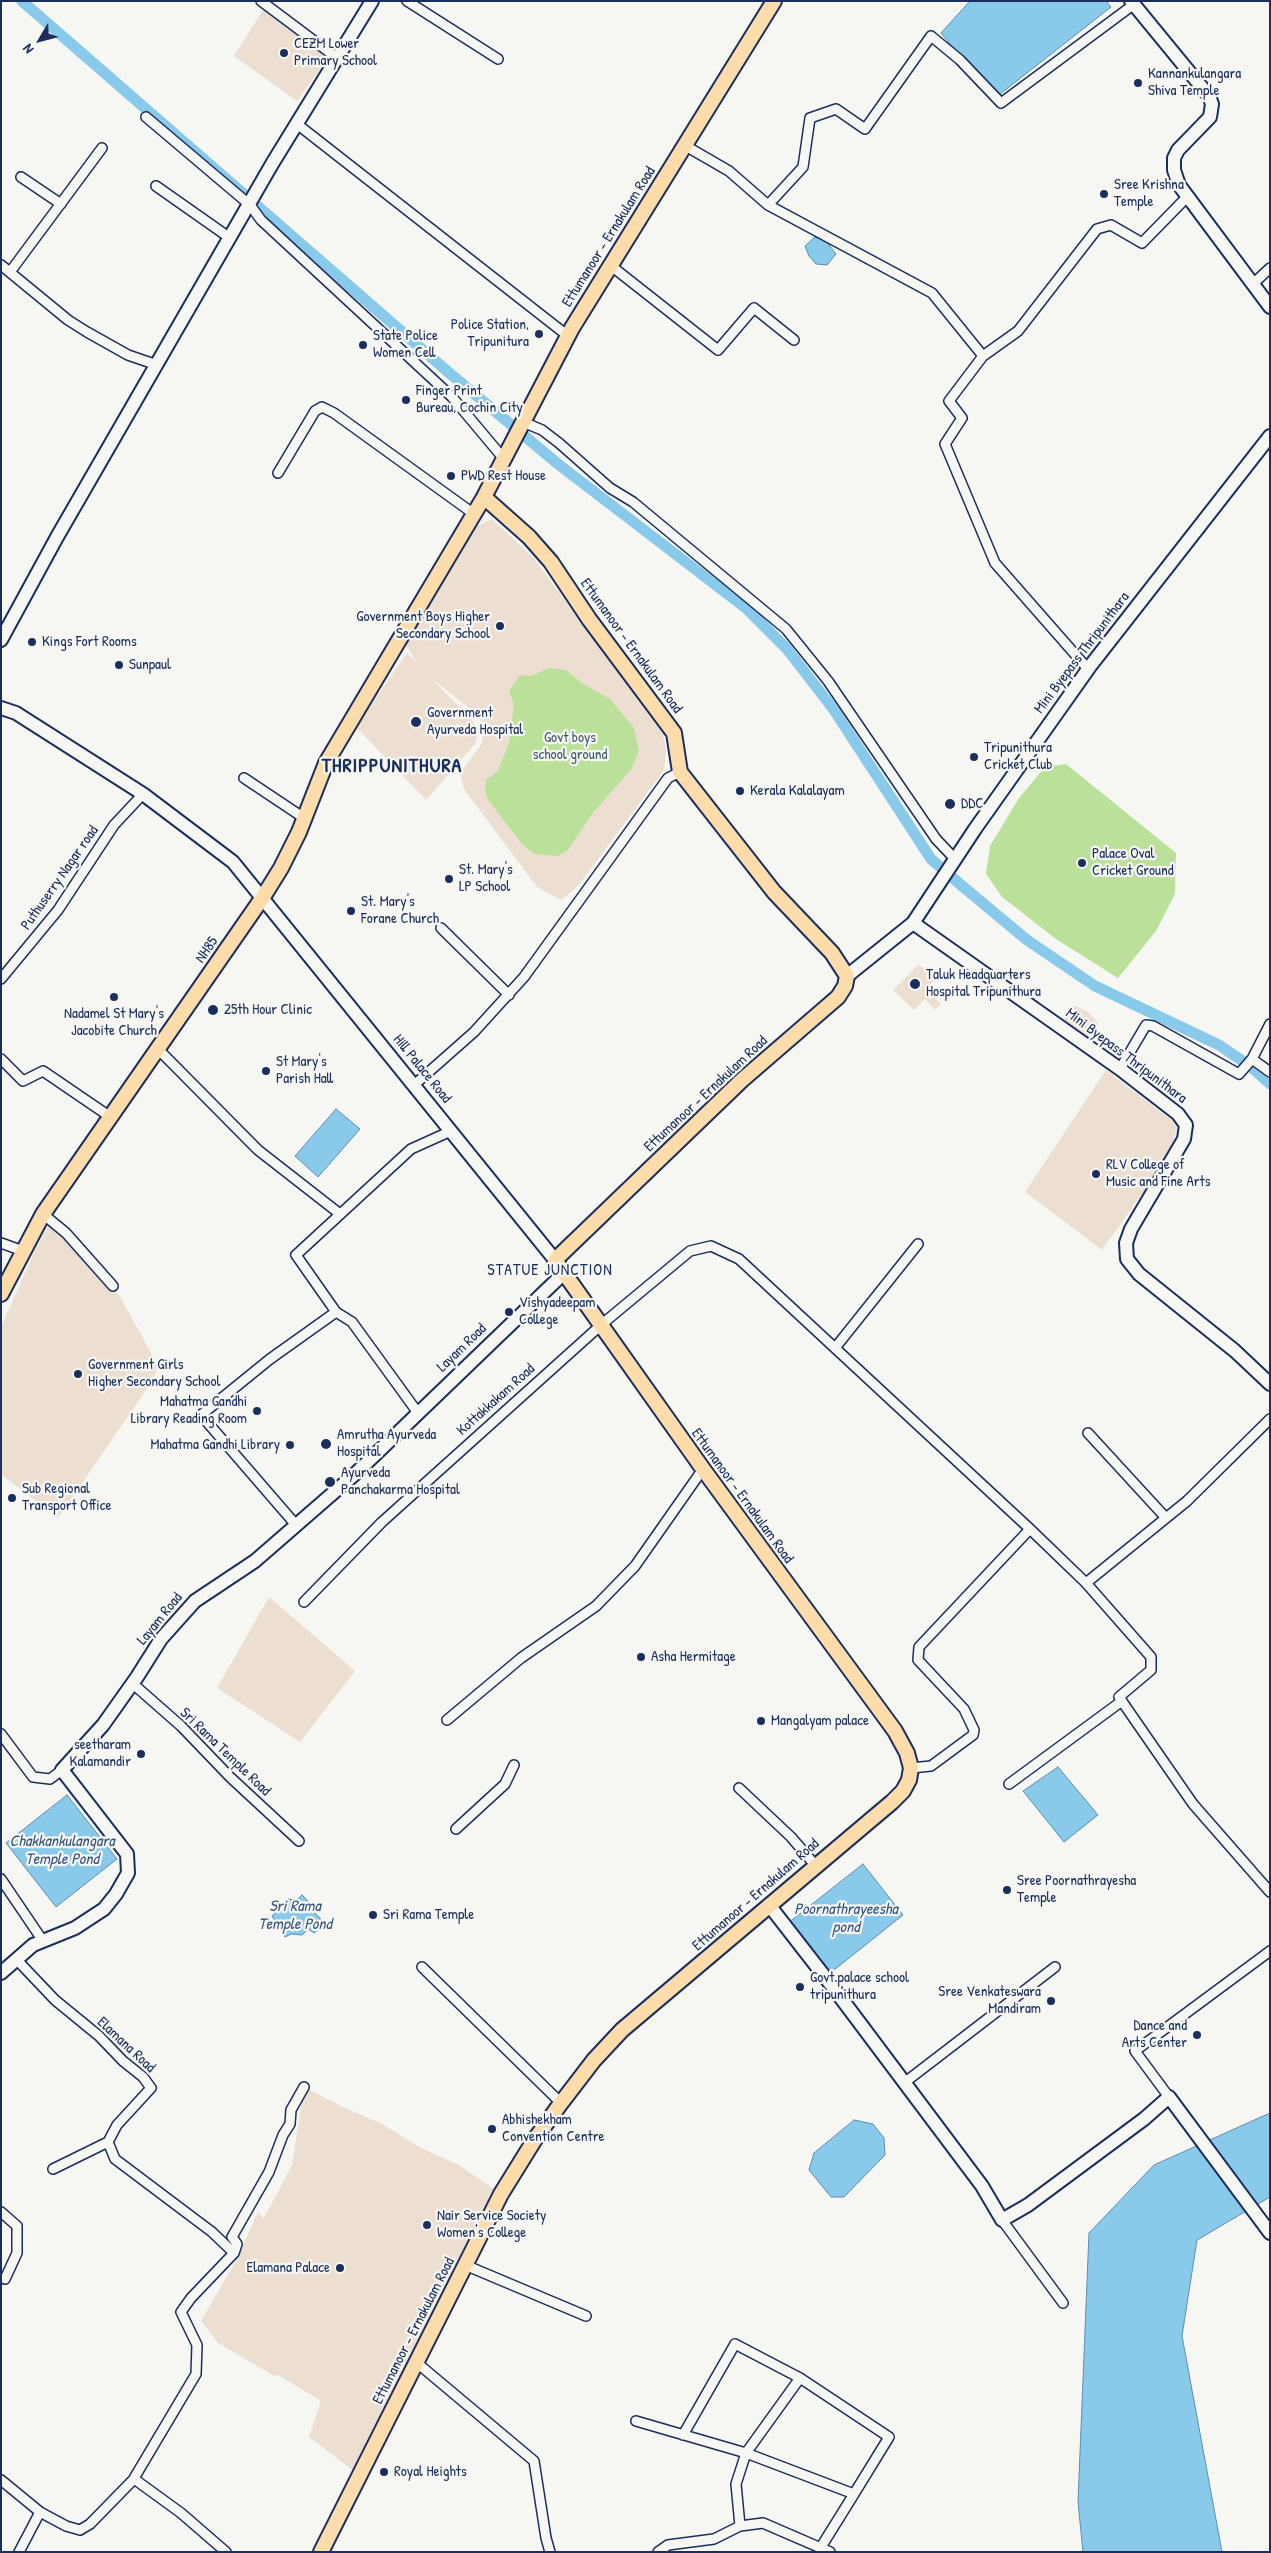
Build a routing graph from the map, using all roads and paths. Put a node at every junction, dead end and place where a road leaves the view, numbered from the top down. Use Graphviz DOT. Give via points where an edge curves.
graph roads {
  1 [pos="261,1"];
  2 [pos="372,1"];
  3 [pos="407,1"];
  4 [pos="774,1"];
  5 [pos="1132,3"];
  6 [pos="337,58"];
  7 [pos="498,59"];
  8 [pos="146,117"];
  9 [pos="297,124"];
  10 [pos="684,145"];
  11 [pos="102,148"];
  12 [pos="21,177"];
  13 [pos="156,186"];
  14 [pos="1188,196"];
  15 [pos="60,204"];
  16 [pos="250,205"];
  17 [pos="768,206"];
  18 [pos="230,238"];
  19 [pos="1,265"];
  20 [pos="610,265"];
  21 [pos="1270,268"];
  22 [pos="10,272"];
  23 [pos="1254,283"];
  24 [pos="1270,307"];
  25 [pos="568,336"];
  26 [pos="794,340"];
  27 [pos="983,356"];
  28 [pos="157,365"];
  29 [pos="523,422"];
  30 [pos="1270,436"];
  31 [pos="504,459"];
  32 [pos="278,473"];
  33 [pos="484,497"];
  34 [pos="474,514"];
  35 [pos="1,640"];
  36 [pos="1088,669"];
  37 [pos="1,708"];
  38 [pos="680,772"];
  39 [pos="244,778"];
  40 [pos="143,794"];
  41 [pos="304,818"];
  42 [pos="954,860"];
  43 [pos="263,897"];
  44 [pos="913,923"];
  45 [pos="441,928"];
  46 [pos="847,976"];
  47 [pos="1,979"];
  48 [pos="509,994"];
  49 [pos="1270,1024"];
  50 [pos="157,1048"];
  51 [pos="1,1059"];
  52 [pos="1248,1062"];
  53 [pos="1120,1069"];
  54 [pos="1270,1072"];
  55 [pos="414,1085"];
  56 [pos="109,1116"];
  57 [pos="451,1131"];
  58 [pos="43,1214"];
  59 [pos="340,1214"];
  60 [pos="1,1243"];
  61 [pos="918,1244"];
  62 [pos="23,1252"];
  63 [pos="555,1260"];
  64 [pos="564,1273"];
  65 [pos="113,1286"];
  66 [pos="1,1294"];
  67 [pos="336,1312"];
  68 [pos="601,1325"];
  69 [pos="835,1348"];
  70 [pos="1270,1384"];
  71 [pos="418,1413"];
  72 [pos="1270,1420"];
  73 [pos="1088,1433"];
  74 [pos="702,1469"];
  75 [pos="1166,1518"];
  76 [pos="296,1526"];
  77 [pos="1030,1529"];
  78 [pos="1086,1583"];
  79 [pos="304,1602"];
  80 [pos="132,1683"];
  81 [pos="1122,1701"];
  82 [pos="447,1720"];
  83 [pos="1,1734"];
  84 [pos="514,1765"];
  85 [pos="911,1768"];
  86 [pos="62,1770"];
  87 [pos="1009,1784"];
  88 [pos="739,1788"];
  89 [pos="456,1829"];
  90 [pos="299,1841"];
  91 [pos="816,1865"];
  92 [pos="1,1879"];
  93 [pos="1270,1892"];
  94 [pos="769,1906"];
  95 [pos="43,1941"];
  96 [pos="1270,1951"];
  97 [pos="17,1960"];
  98 [pos="422,1967"];
  99 [pos="1055,1967"];
  100 [pos="1,1973"];
  101 [pos="904,2083"];
  102 [pos="304,2086"];
  103 [pos="1169,2097"];
  104 [pos="561,2103"];
  105 [pos="108,2142"];
  106 [pos="53,2169"];
  107 [pos="1,2212"];
  108 [pos="1002,2220"];
  109 [pos="1270,2233"];
  110 [pos="234,2253"];
  111 [pos="465,2265"];
  112 [pos="5,2279"];
  113 [pos="1063,2303"];
  114 [pos="586,2316"];
  115 [pos="416,2362"];
  116 [pos="800,2378"];
  117 [pos="636,2421"];
  118 [pos="683,2435"];
  119 [pos="746,2453"];
  120 [pos="1,2480"];
  121 [pos="133,2480"];
  122 [pos="854,2494"];
  123 [pos="40,2512"];
  124 [pos="740,2526"];
  125 [pos="821,2547"];
  126 [pos="20,2552"];
  127 [pos="226,2552"];
  128 [pos="322,2552"];
  129 [pos="550,2552"];
  130 [pos="658,2552"];
  131 [pos="830,2552"];
  1 -- 6 [label="street"];
  2 -- 6 [label="main road"];
  3 -- 7 [label="street"];
  4 -- 10 [label="main road, Ettumanoor - Ernakulam Road"];
  5 -- 14 [label="main road" via="1209,96 1212,104 1210,117 1174,158 1179,185"];
  5 -- 17 [label="street" via="1001,103 960,60 931,36 865,129 836,109 810,118 803,167"];
  6 -- 9 [label="main road"];
  8 -- 16 [label="street"];
  9 -- 16 [label="main road"];
  9 -- 25 [label="street"];
  10 -- 17 [label="street" via="729,171"];
  10 -- 20 [label="main road, Ettumanoor - Ernakulam Road"];
  11 -- 15 [label="street"];
  12 -- 15 [label="street"];
  13 -- 18 [label="street"];
  14 -- 23 [label="main road"];
  14 -- 27 [label="street" via="1142,243 1111,225 1097,229 1018,331"];
  15 -- 22 [label="street"];
  16 -- 18 [label="main road"];
  16 -- 31 [label="street" via="261,220 452,397"];
  17 -- 27 [label="street" via="932,293"];
  18 -- 28 [label="main road"];
  19 -- 22 [label="street"];
  20 -- 25 [label="main road, Ettumanoor - Ernakulam Road"];
  20 -- 26 [label="street" via="718,350 754,308"];
  21 -- 23 [label="street"];
  22 -- 28 [label="street" via="68,320 128,355"];
  23 -- 24 [label="main road"];
  25 -- 29 [label="main road, Ettumanoor - Ernakulam Road"];
  27 -- 36 [label="street" via="950,401 962,418 945,444 995,563"];
  28 -- 35 [label="main road" via="56,537"];
  29 -- 31 [label="main road, Ettumanoor - Ernakulam Road"];
  29 -- 42 [label="street" via="542,430 559,443 786,629 828,681 936,839"];
  30 -- 36 [label="main road, Mini Byepass Thripunithara"];
  31 -- 33 [label="main road, Ettumanoor - Ernakulam Road"];
  32 -- 34 [label="street" via="315,411 322,407"];
  33 -- 34 [label="main road, Ettumanoor - Ernakulam Road"];
  33 -- 38 [label="main road, Ettumanoor - Ernakulam Road" via="551,562 674,733"];
  34 -- 41 [label="main road, Ettumanoor - Ernakulam Road" via="326,763"];
  36 -- 42 [label="main road, Mini Byepass Thripunithara"];
  37 -- 40 [label="main road" via="16,713"];
  38 -- 46 [label="main road, Ettumanoor - Ernakulam Road" via="774,892 832,953"];
  38 -- 48 [label="street" via="668,778"];
  39 -- 41 [label="street"];
  40 -- 43 [label="main road" via="234,862"];
  40 -- 47 [label="street, Puthuserry Nagar road" via="114,825 58,910"];
  41 -- 43 [label="main road, Ettumanoor - Ernakulam Road" via="281,868"];
  42 -- 44 [label="main road, Mini Byepass Thripunithara"];
  43 -- 50 [label="main road, NH85 / NH85"];
  43 -- 55 [label="main road, Hill Palace Road"];
  44 -- 46 [label="main road, Mini Byepass Thripunithara"];
  44 -- 53 [label="main road, Mini Byepass Thripunithara"];
  45 -- 48 [label="street"];
  46 -- 63 [label="main road, Ettumanoor - Ernakulam Road" via="838,997 742,1080"];
  48 -- 55 [label="street" via="474,1032"];
  49 -- 52 [label="street"];
  50 -- 56 [label="main road, NH85 / NH85"];
  50 -- 59 [label="street" via="258,1150"];
  51 -- 56 [label="street" via="23,1081 43,1071"];
  52 -- 53 [label="street" via="1238,1074 1146,1025"];
  52 -- 54 [label="street"];
  53 -- 70 [label="main road, Mini Byepass Thripunithara" via="1169,1104 1185,1122 1186,1128 1182,1144 1128,1236 1127,1259 1139,1274"];
  55 -- 57 [label="main road, Hill Palace Road"];
  56 -- 58 [label="main road, NH85 / NH85"];
  57 -- 59 [label="street" via="411,1149"];
  57 -- 63 [label="main road, Hill Palace Road"];
  58 -- 62 [label="main road, NH85 / NH85"];
  58 -- 65 [label="street" via="66,1233"];
  59 -- 67 [label="street" via="296,1255"];
  60 -- 62 [label="street"];
  61 -- 69 [label="street"];
  62 -- 66 [label="main road, NH85 / NH85"];
  63 -- 64 [label="main road, Ettumanoor - Ernakulam Road"];
  64 -- 68 [label="main road, Ettumanoor - Ernakulam Road"];
  64 -- 71 [label="main road, Layam Road"];
  67 -- 71 [label="street" via="352,1322"];
  67 -- 76 [label="street" via="200,1415"];
  68 -- 69 [label="street, Kottakkakam Road" via="690,1251 710,1246 739,1258"];
  68 -- 74 [label="main road, Ettumanoor - Ernakulam Road"];
  68 -- 79 [label="street, Kottakkakam Road" via="390,1516"];
  69 -- 77 [label="street, Kottakkakam Road"];
  71 -- 76 [label="main road, Layam Road"];
  72 -- 75 [label="street"];
  73 -- 75 [label="street"];
  74 -- 82 [label="street" via="635,1566 596,1606 521,1658"];
  74 -- 85 [label="main road, Ettumanoor - Ernakulam Road" via="895,1731"];
  75 -- 78 [label="street"];
  76 -- 80 [label="main road, Layam Road" via="255,1561 195,1600 161,1638"];
  77 -- 78 [label="street, Kottakkakam Road"];
  77 -- 85 [label="street" via="919,1647 918,1660 964,1709 974,1730 973,1735 931,1766"];
  78 -- 81 [label="street, Kottakkakam Road" via="1151,1657 1151,1670 1119,1697"];
  80 -- 86 [label="main road, Layam Road" via="103,1724"];
  80 -- 90 [label="street, Sri Rama Temple Road"];
  81 -- 87 [label="street"];
  81 -- 93 [label="street" via="1192,1804"];
  83 -- 86 [label="street" via="33,1776 50,1779"];
  84 -- 89 [label="street" via="505,1784"];
  85 -- 91 [label="main road, Ettumanoor - Ernakulam Road" via="903,1791"];
  86 -- 95 [label="main road" via="127,1854 128,1873 104,1909 75,1928"];
  88 -- 91 [label="street"];
  91 -- 94 [label="main road, Ettumanoor - Ernakulam Road"];
  92 -- 95 [label="street"];
  94 -- 101 [label="main road"];
  94 -- 104 [label="main road, Ettumanoor - Ernakulam Road" via="606,2045"];
  95 -- 97 [label="main road" via="33,1945"];
  96 -- 103 [label="street" via="1135,2050"];
  97 -- 100 [label="main road"];
  97 -- 105 [label="street, Elamana Road" via="151,2088 117,2125"];
  98 -- 104 [label="street"];
  99 -- 101 [label="street"];
  101 -- 108 [label="main road" via="982,2186"];
  102 -- 110 [label="street" via="269,2172 232,2238 237,2244"];
  103 -- 108 [label="main road" via="1028,2205"];
  103 -- 109 [label="main road"];
  104 -- 111 [label="main road, Ettumanoor - Ernakulam Road" via="501,2194"];
  105 -- 106 [label="street"];
  105 -- 110 [label="street" via="115,2159 212,2232"];
  107 -- 112 [label="street" via="17,2226 16,2253"];
  108 -- 113 [label="street"];
  110 -- 121 [label="street" via="181,2312 197,2345 196,2374"];
  111 -- 114 [label="street"];
  111 -- 115 [label="main road, Ettumanoor - Ernakulam Road" via="433,2334"];
  115 -- 128 [label="main road, Ettumanoor - Ernakulam Road"];
  115 -- 129 [label="street" via="534,2461"];
  116 -- 118 [label="street" via="735,2344"];
  116 -- 119 [label="street"];
  116 -- 122 [label="street" via="889,2437"];
  117 -- 118 [label="street"];
  118 -- 119 [label="street"];
  119 -- 122 [label="street"];
  119 -- 124 [label="street" via="736,2484"];
  120 -- 123 [label="street"];
  121 -- 123 [label="street" via="80,2530"];
  121 -- 127 [label="street" via="181,2513"];
  122 -- 125 [label="street"];
  123 -- 126 [label="street"];
  124 -- 125 [label="street" via="764,2523"];
  124 -- 130 [label="street" via="714,2539 668,2545"];
  125 -- 131 [label="street"];
}
